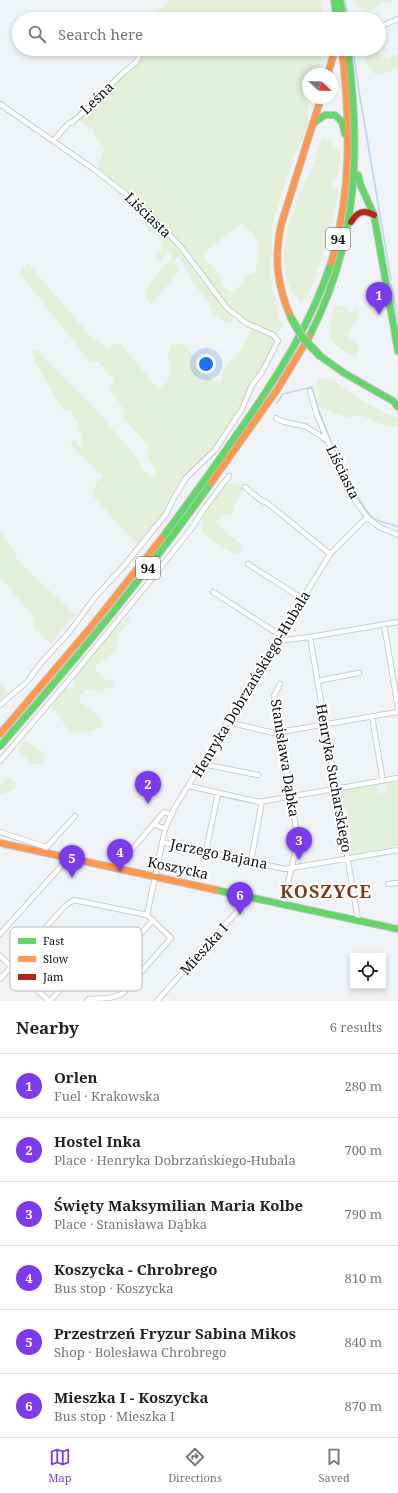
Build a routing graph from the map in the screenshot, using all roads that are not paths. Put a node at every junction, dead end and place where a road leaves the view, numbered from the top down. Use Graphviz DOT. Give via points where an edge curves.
graph roads {
  1 [pos="334,0"];
  2 [pos="340,0"];
  3 [pos="336,12"];
  4 [pos="343,12"];
  5 [pos="398,19"];
  6 [pos="386,24"];
  7 [pos="139,56"];
  8 [pos="332,56"];
  9 [pos="343,56"];
  10 [pos="349,56"];
  11 [pos="329,68"];
  12 [pos="0,104"];
  13 [pos="319,104"];
  14 [pos="313,123"];
  15 [pos="53,141"];
  16 [pos="356,162"];
  17 [pos="348,171"];
  18 [pos="374,215"];
  19 [pos="347,233"];
  20 [pos="398,351"];
  21 [pos="310,391"];
  22 [pos="397,400"];
  23 [pos="398,407"];
  24 [pos="276,418"];
  25 [pos="328,441"];
  26 [pos="229,476"];
  27 [pos="245,487"];
  28 [pos="367,516"];
  29 [pos="398,535"];
  30 [pos="330,554"];
  31 [pos="248,564"];
  32 [pos="213,592"];
  33 [pos="303,599"];
  34 [pos="398,622"];
  35 [pos="384,624"];
  36 [pos="279,637"];
  37 [pos="310,637"];
  38 [pos="359,674"];
  39 [pos="317,681"];
  40 [pos="280,684"];
  41 [pos="0,705"];
  42 [pos="398,708"];
  43 [pos="398,712"];
  44 [pos="372,717"];
  45 [pos="227,722"];
  46 [pos="325,725"];
  47 [pos="280,733"];
  48 [pos="0,734"];
  49 [pos="0,746"];
  50 [pos="0,761"];
  51 [pos="203,764"];
  52 [pos="258,775"];
  53 [pos="398,778"];
  54 [pos="383,781"];
  55 [pos="189,786"];
  56 [pos="336,788"];
  57 [pos="218,793"];
  58 [pos="291,797"];
  59 [pos="262,801"];
  60 [pos="172,814"];
  61 [pos="75,816"];
  62 [pos="154,824"];
  63 [pos="165,829"];
  64 [pos="0,832"];
  65 [pos="162,842"];
  66 [pos="0,843"];
  67 [pos="45,850"];
  68 [pos="398,850"];
  69 [pos="206,851"];
  70 [pos="68,857"];
  71 [pos="348,858"];
  72 [pos="250,861"];
  73 [pos="117,868"];
  74 [pos="291,868"];
  75 [pos="155,876"];
  76 [pos="398,883"];
  77 [pos="388,884"];
  78 [pos="250,897"];
  79 [pos="282,904"];
  80 [pos="147,915"];
  81 [pos="153,920"];
  82 [pos="358,920"];
  83 [pos="46,927"];
  84 [pos="398,929"];
  85 [pos="142,932"];
  86 [pos="0,934"];
  87 [pos="0,956"];
  88 [pos="10,965"];
  89 [pos="10,967"];
  90 [pos="142,971"];
  91 [pos="0,979"];
  92 [pos="38,991"];
  93 [pos="58,991"];
  94 [pos="125,991"];
  95 [pos="49,1001"];
  96 [pos="87,1001"];
  97 [pos="157,1001"];
  1 -- 3 [label="main road"];
  2 -- 4 [label="main road"];
  5 -- 6 [label="street"];
  7 -- 15 [label="street, Leśna" via="73,122 68,123"];
  8 -- 11 [label="main road"];
  9 -- 17 [label="main road, 94" via="348,122"];
  10 -- 16 [label="main road, 94" via="355,115"];
  12 -- 15 [label="street, Liściasta"];
  13 -- 14 [label="main road"];
  14 -- 17 [label="main road" via="327,114 341,119 345,128"];
  14 -- 22 [label="main road, bridge" via="281,225 276,267 279,286 291,318 303,338 320,356 344,373"];
  15 -- 41 [label="street, Liściasta" via="120,188 146,210 181,248 227,308 246,323 273,335 278,341 252,385 242,409 215,450 186,478 166,514 96,596 70,631 27,682"];
  16 -- 18 [label="main road" via="360,186"];
  16 -- 19 [label="main road, 94"];
  17 -- 48 [label="main road, 94" via="338,236 327,276 309,321 284,366 155,548 83,638"];
  18 -- 19 [label="main road" via="365,211 358,212"];
  18 -- 20 [label="main road"];
  19 -- 49 [label="main road, 94" via="334,280 316,324 277,390 190,514 89,642"];
  21 -- 25 [label="street, Liściasta"];
  22 -- 23 [label="main road"];
  24 -- 25 [label="street" via="307,427"];
  25 -- 28 [label="street, Liściasta" via="348,490"];
  26 -- 50 [label="street" via="150,581"];
  27 -- 30 [label="street"];
  28 -- 29 [label="street, Liściasta" via="379,527"];
  28 -- 30 [label="street, Henryka Dobrzańskiego-Hubala"];
  30 -- 33 [label="street, Henryka Dobrzańskiego-Hubala"];
  31 -- 33 [label="street"];
  32 -- 36 [label="street"];
  33 -- 36 [label="street, Henryka Dobrzańskiego-Hubala"];
  34 -- 35 [label="street"];
  35 -- 37 [label="street"];
  35 -- 42 [label="street"];
  36 -- 37 [label="street" via="284,640"];
  36 -- 45 [label="street, Henryka Dobrzańskiego-Hubala"];
  37 -- 39 [label="street, Henryka Sucharskiego"];
  38 -- 39 [label="street"];
  39 -- 46 [label="street, Henryka Sucharskiego"];
  40 -- 47 [label="street, Stanisława Dąbka" via="274,696"];
  43 -- 44 [label="street"];
  44 -- 46 [label="street"];
  44 -- 54 [label="street"];
  45 -- 47 [label="street"];
  45 -- 51 [label="street, Henryka Dobrzańskiego-Hubala"];
  46 -- 47 [label="street"];
  46 -- 56 [label="street, Henryka Sucharskiego"];
  47 -- 58 [label="street, Stanisława Dąbka"];
  51 -- 52 [label="street"];
  51 -- 55 [label="street, Henryka Dobrzańskiego-Hubala"];
  53 -- 54 [label="street"];
  54 -- 56 [label="street"];
  55 -- 57 [label="street"];
  55 -- 60 [label="street, Henryka Dobrzańskiego-Hubala"];
  56 -- 58 [label="street"];
  56 -- 71 [label="street, Henryka Sucharskiego"];
  57 -- 59 [label="street"];
  57 -- 69 [label="street"];
  58 -- 59 [label="street"];
  58 -- 74 [label="street, Stanisława Dąbka" via="298,840"];
  59 -- 72 [label="street"];
  60 -- 62 [label="street" via="164,812"];
  60 -- 63 [label="street, Henryka Dobrzańskiego-Hubala"];
  61 -- 67 [label="street"];
  62 -- 63 [label="street"];
  62 -- 73 [label="street" via="120,861"];
  63 -- 65 [label="street, Henryka Dobrzańskiego-Hubala"];
  64 -- 67 [label="street"];
  65 -- 69 [label="street, Jerzego Bajana"];
  65 -- 75 [label="street, Henryka Dobrzańskiego-Hubala"];
  66 -- 67 [label="main road, Koszycka"];
  67 -- 70 [label="main road, Koszycka"];
  68 -- 71 [label="street, Jerzego Bajana"];
  69 -- 72 [label="street, Jerzego Bajana"];
  70 -- 73 [label="main road, Koszycka"];
  70 -- 86 [label="street"];
  71 -- 74 [label="street, Jerzego Bajana"];
  71 -- 82 [label="street, Henryka Sucharskiego"];
  72 -- 74 [label="street, Jerzego Bajana"];
  73 -- 75 [label="main road, Koszycka"];
  74 -- 79 [label="street, Stanisława Dąbka"];
  75 -- 78 [label="main road, Koszycka"];
  75 -- 80 [label="street, Henryka Dobrzańskiego-Hubala"];
  76 -- 77 [label="street"];
  78 -- 79 [label="main road, Koszycka"];
  78 -- 97 [label="street, Mieszka I"];
  79 -- 82 [label="main road, Koszycka"];
  80 -- 81 [label="street"];
  80 -- 83 [label="street" via="74,900 70,901"];
  81 -- 85 [label="street"];
  81 -- 90 [label="street" via="171,938"];
  82 -- 84 [label="main road, Koszycka"];
  87 -- 88 [label="street"];
  89 -- 91 [label="street"];
  92 -- 95 [label="street"];
  93 -- 95 [label="street"];
  94 -- 96 [label="street" via="110,998"];
}
